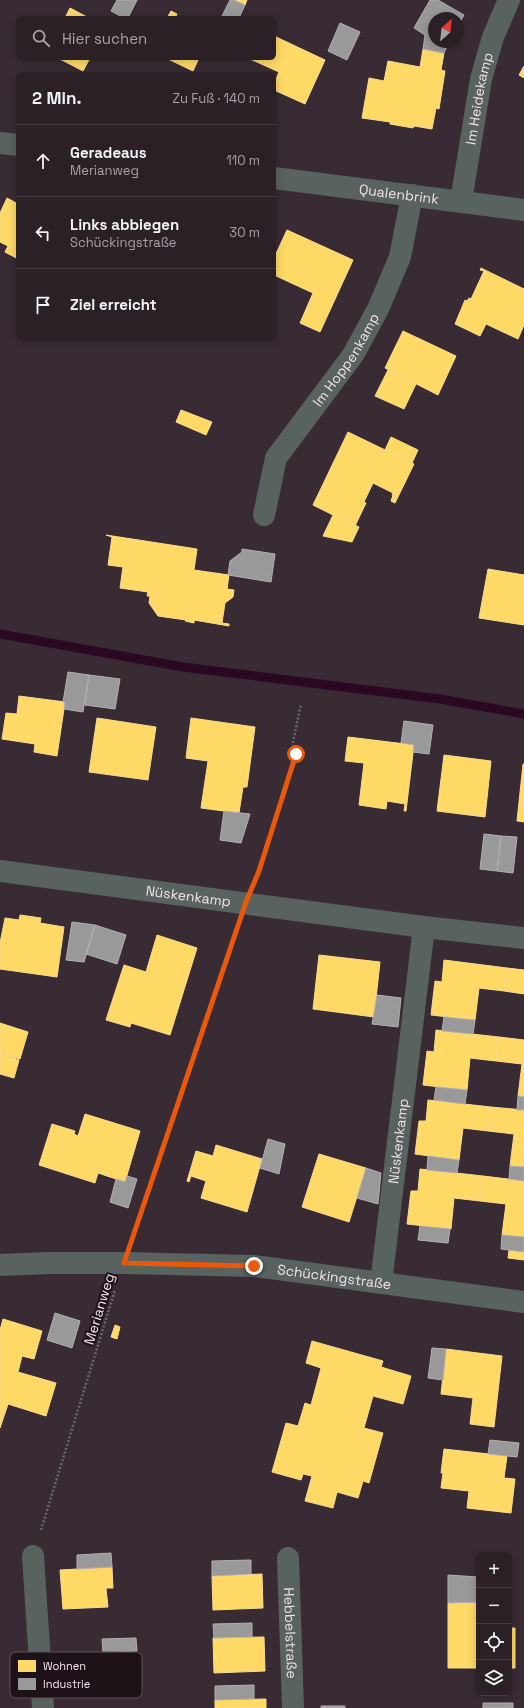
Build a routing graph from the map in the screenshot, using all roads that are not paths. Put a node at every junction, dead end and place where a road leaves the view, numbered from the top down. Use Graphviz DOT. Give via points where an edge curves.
graph roads {
  1 [pos="509,0"];
  2 [pos="0,142"];
  3 [pos="16,145"];
  4 [pos="276,178"];
  5 [pos="412,196"];
  6 [pos="461,202"];
  7 [pos="524,210"];
  8 [pos="264,515"];
  9 [pos="0,871"];
  10 [pos="424,927"];
  11 [pos="524,938"];
  12 [pos="0,1264"];
  13 [pos="382,1283"];
  14 [pos="524,1302"];
  15 [pos="33,1556"];
  16 [pos="288,1558"];
  17 [pos="39,1652"];
  18 [pos="42,1698"];
  19 [pos="43,1708"];
  20 [pos="293,1708"];
  1 -- 6 [label="street, Im Heidekamp" via="493,37 481,79"];
  2 -- 3 [label="street"];
  4 -- 5 [label="street, Qualenbrink"];
  5 -- 6 [label="street, Qualenbrink"];
  5 -- 8 [label="street, Im Hoppenkamp" via="400,258 378,309 353,355 276,458"];
  6 -- 7 [label="street, Qualenbrink"];
  9 -- 10 [label="street, Nüskenkamp"];
  10 -- 11 [label="street, Nüskenkamp"];
  10 -- 13 [label="street, Nüskenkamp"];
  12 -- 13 [label="street, Schückingstraße" via="254,1266"];
  13 -- 14 [label="street, Schückingstraße"];
  15 -- 17 [label="street"];
  16 -- 20 [label="street, Hebbelstraße"];
  18 -- 19 [label="street"];
}
